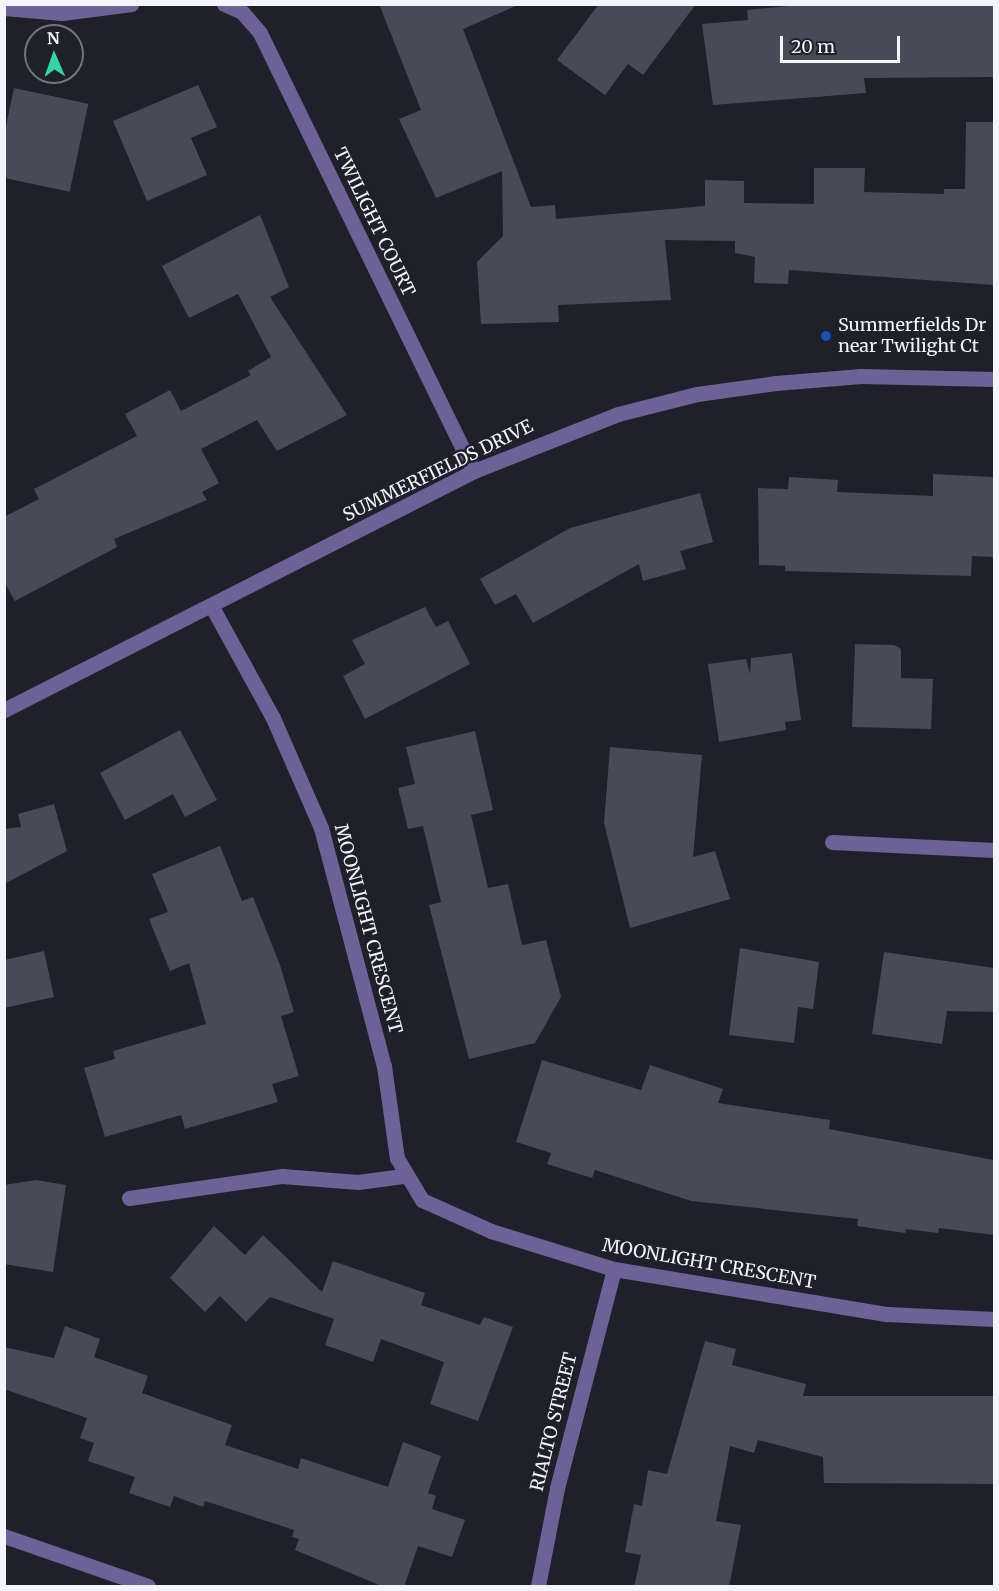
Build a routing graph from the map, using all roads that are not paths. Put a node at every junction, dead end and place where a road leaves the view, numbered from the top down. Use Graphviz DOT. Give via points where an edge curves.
graph roads {
  1 [pos="131,4"];
  2 [pos="224,4"];
  3 [pos="4,8"];
  4 [pos="994,379"];
  5 [pos="474,471"];
  6 [pos="212,607"];
  7 [pos="4,710"];
  8 [pos="832,842"];
  9 [pos="994,850"];
  10 [pos="403,1176"];
  11 [pos="129,1198"];
  12 [pos="614,1269"];
  13 [pos="994,1319"];
  14 [pos="4,1536"];
  15 [pos="148,1587"];
  16 [pos="538,1587"];
  1 -- 3 [label="street" via="62,13"];
  2 -- 5 [label="street, TWILIGHT COURT" via="242,12 260,33"];
  4 -- 5 [label="street, SUMMERFIELDS DRIVE" via="861,376 697,394 608,418"];
  5 -- 6 [label="street, SUMMERFIELDS DRIVE"];
  6 -- 7 [label="street, SUMMERFIELDS DRIVE"];
  6 -- 10 [label="street, MOONLIGHT CRESCENT" via="273,718 321,828 357,950"];
  8 -- 9 [label="street"];
  10 -- 11 [label="street" via="358,1182 282,1176"];
  10 -- 12 [label="street, MOONLIGHT CRESCENT" via="423,1200 444,1212"];
  12 -- 13 [label="street, MOONLIGHT CRESCENT" via="887,1314"];
  12 -- 16 [label="street, RIALTO STREET" via="557,1488"];
  14 -- 15 [label="street"];
}
